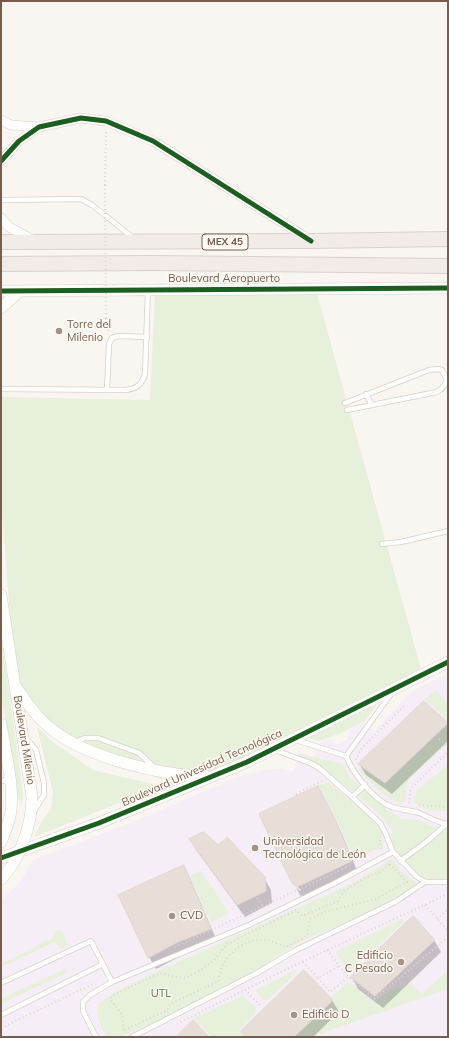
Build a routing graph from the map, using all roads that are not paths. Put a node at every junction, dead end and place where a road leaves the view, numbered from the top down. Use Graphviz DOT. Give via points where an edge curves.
graph roads {
  1 [pos="1,120"];
  2 [pos="39,127"];
  3 [pos="1,161"];
  4 [pos="1,200"];
  5 [pos="1,218"];
  6 [pos="448,239"];
  7 [pos="311,241"];
  8 [pos="1,242"];
  9 [pos="38,242"];
  10 [pos="138,242"];
  11 [pos="1,264"];
  12 [pos="404,266"];
  13 [pos="448,266"];
  14 [pos="448,273"];
  15 [pos="448,288"];
  16 [pos="148,290"];
  17 [pos="1,291"];
  18 [pos="20,291"];
  19 [pos="1,308"];
  20 [pos="146,337"];
  21 [pos="1,389"];
  22 [pos="107,390"];
  23 [pos="366,394"];
  24 [pos="345,403"];
  25 [pos="372,405"];
  26 [pos="347,410"];
  27 [pos="448,531"];
  28 [pos="382,544"];
  29 [pos="1,595"];
  30 [pos="448,662"];
  31 [pos="14,684"];
  32 [pos="396,687"];
  33 [pos="1,724"];
  34 [pos="293,739"];
  35 [pos="72,743"];
  36 [pos="271,749"];
  37 [pos="346,756"];
  38 [pos="158,771"];
  39 [pos="210,777"];
  40 [pos="6,780"];
  41 [pos="365,785"];
  42 [pos="352,797"];
  43 [pos="448,824"];
  44 [pos="1,842"];
  45 [pos="19,852"];
  46 [pos="393,852"];
  47 [pos="1,858"];
  48 [pos="400,861"];
  49 [pos="1,879"];
  50 [pos="425,882"];
  51 [pos="448,882"];
  52 [pos="103,964"];
  53 [pos="112,982"];
  54 [pos="1,983"];
  55 [pos="1,1015"];
  56 [pos="96,1037"];
  57 [pos="132,1037"];
  1 -- 2 [label="street" via="11,125"];
  2 -- 3 [label="street" via="19,141"];
  2 -- 7 [label="street" via="80,118 106,121 153,141"];
  4 -- 10 [label="lane" via="81,199 92,204"];
  5 -- 9 [label="street" via="9,227"];
  6 -- 7 [label="highway, MEX 45"];
  7 -- 10 [label="highway, MEX 45"];
  8 -- 9 [label="highway, MEX 45"];
  9 -- 10 [label="highway, MEX 45"];
  11 -- 12 [label="highway, Boulevard Aeropuerto / MEX 45"];
  12 -- 13 [label="highway, Boulevard Aeropuerto / MEX 45"];
  12 -- 14 [label="highway"];
  15 -- 16 [label="street, Boulevard Aeropuerto"];
  16 -- 18 [label="street, Boulevard Aeropuerto"];
  16 -- 20 [label="lane"];
  17 -- 18 [label="street, Boulevard Aeropuerto"];
  18 -- 19 [label="street"];
  20 -- 22 [label="lane" via="145,374 140,384 131,390"];
  20 -- 22 [label="lane" via="112,338 109,344"];
  21 -- 22 [label="lane"];
  23 -- 24 [label="lane"];
  23 -- 25 [label="lane"];
  23 -- 25 [label="lane" via="429,370 442,370 446,376 446,384 437,392"];
  25 -- 26 [label="lane"];
  27 -- 28 [label="lane"];
  29 -- 31 [label="street, Boulevard Milenio"];
  30 -- 32 [label="street, Boulevard Univesidad Tecnológica"];
  31 -- 35 [label="street" via="35,714"];
  31 -- 45 [label="street, Boulevard Milenio" via="32,797 32,814"];
  32 -- 34 [label="street, Boulevard Univesidad Tecnológica"];
  32 -- 37 [label="lane"];
  33 -- 40 [label="street, Boulevard Milenio"];
  34 -- 36 [label="street, Boulevard Univesidad Tecnológica"];
  34 -- 37 [label="lane"];
  35 -- 38 [label="street"];
  35 -- 38 [label="lane" via="85,738 98,738 139,753"];
  36 -- 39 [label="street, Boulevard Univesidad Tecnológica"];
  36 -- 42 [label="lane" via="310,762"];
  37 -- 41 [label="lane" via="352,769"];
  38 -- 39 [label="street"];
  39 -- 45 [label="street, Boulevard Univesidad Tecnológica" via="99,823"];
  40 -- 44 [label="street, Boulevard Milenio" via="12,788 11,810"];
  41 -- 42 [label="lane"];
  41 -- 43 [label="lane" via="385,804"];
  42 -- 46 [label="lane" via="383,827"];
  43 -- 48 [label="lane"];
  45 -- 47 [label="street, Boulevard Univesidad Tecnológica"];
  45 -- 49 [label="street, Boulevard Milenio"];
  46 -- 48 [label="lane"];
  46 -- 53 [label="lane" via="249,925"];
  48 -- 50 [label="lane"];
  50 -- 51 [label="lane"];
  50 -- 57 [label="lane" via="395,902 296,950 257,973"];
  52 -- 53 [label="lane"];
  52 -- 54 [label="lane" via="91,940"];
  52 -- 55 [label="lane"];
  53 -- 56 [label="lane" via="83,1002 83,1011"];
}
